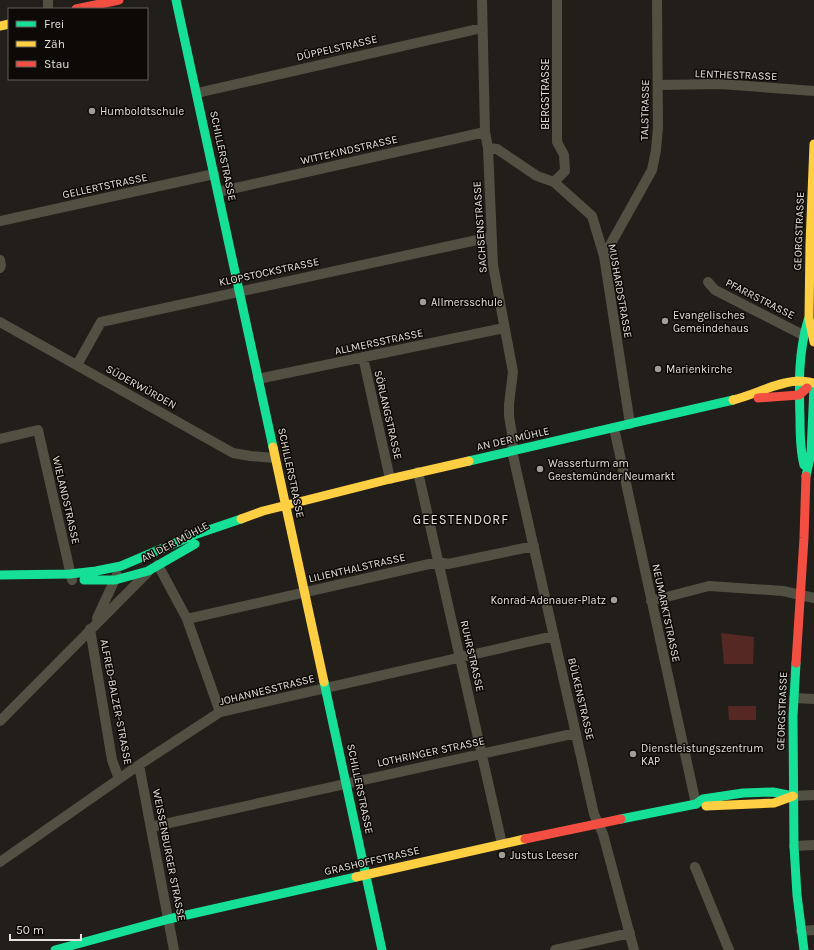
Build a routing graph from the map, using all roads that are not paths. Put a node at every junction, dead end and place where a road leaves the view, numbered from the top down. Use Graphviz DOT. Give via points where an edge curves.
graph roads {
  1 [pos="119,0"];
  2 [pos="176,0"];
  3 [pos="482,0"];
  4 [pos="557,0"];
  5 [pos="657,0"];
  6 [pos="81,8"];
  7 [pos="482,28"];
  8 [pos="658,85"];
  9 [pos="814,91"];
  10 [pos="197,93"];
  11 [pos="485,132"];
  12 [pos="814,144"];
  13 [pos="488,148"];
  14 [pos="813,171"];
  15 [pos="214,174"];
  16 [pos="554,182"];
  17 [pos="218,192"];
  18 [pos="0,221"];
  19 [pos="492,237"];
  20 [pos="604,256"];
  21 [pos="0,260"];
  22 [pos="0,268"];
  23 [pos="708,282"];
  24 [pos="239,291"];
  25 [pos="809,318"];
  26 [pos="0,322"];
  27 [pos="504,328"];
  28 [pos="803,335"];
  29 [pos="814,342"];
  30 [pos="363,357"];
  31 [pos="77,365"];
  32 [pos="258,379"];
  33 [pos="799,381"];
  34 [pos="814,383"];
  35 [pos="814,387"];
  36 [pos="799,394"];
  37 [pos="746,397"];
  38 [pos="630,424"];
  39 [pos="614,428"];
  40 [pos="0,439"];
  41 [pos="512,451"];
  42 [pos="813,453"];
  43 [pos="275,458"];
  44 [pos="418,472"];
  45 [pos="806,473"];
  46 [pos="390,479"];
  47 [pos="285,505"];
  48 [pos="534,546"];
  49 [pos="438,562"];
  50 [pos="158,565"];
  51 [pos="121,566"];
  52 [pos="148,571"];
  53 [pos="0,575"];
  54 [pos="71,577"];
  55 [pos="115,580"];
  56 [pos="0,582"];
  57 [pos="304,592"];
  58 [pos="800,594"];
  59 [pos="814,598"];
  60 [pos="651,601"];
  61 [pos="186,619"];
  62 [pos="92,627"];
  63 [pos="554,636"];
  64 [pos="460,658"];
  65 [pos="325,688"];
  66 [pos="794,698"];
  67 [pos="814,699"];
  68 [pos="220,712"];
  69 [pos="0,721"];
  70 [pos="576,733"];
  71 [pos="482,754"];
  72 [pos="139,764"];
  73 [pos="119,778"];
  74 [pos="346,784"];
  75 [pos="814,795"];
  76 [pos="793,796"];
  77 [pos="696,804"];
  78 [pos="599,825"];
  79 [pos="151,827"];
  80 [pos="502,844"];
  81 [pos="794,846"];
  82 [pos="814,846"];
  83 [pos="0,862"];
  84 [pos="695,867"];
  85 [pos="366,874"];
  86 [pos="168,919"];
  87 [pos="814,930"];
  88 [pos="801,931"];
  89 [pos="630,933"];
  90 [pos="55,950"];
  91 [pos="174,950"];
  92 [pos="382,950"];
  93 [pos="555,950"];
  94 [pos="634,950"];
  95 [pos="729,950"];
  96 [pos="804,950"];
  1 -- 6 [label="main road"];
  2 -- 10 [label="main road, SCHILLERSTRASSE"];
  3 -- 7 [label="street, SACHSENSTRASSE"];
  4 -- 16 [label="street, BERGSTRASSE" via="557,142 564,155 565,171"];
  5 -- 8 [label="street, TALSTRASSE"];
  7 -- 10 [label="street, DÜPPELSTRASSE"];
  7 -- 11 [label="street, SACHSENSTRASSE"];
  8 -- 9 [label="street, LENTHESTRASSE" via="720,84"];
  8 -- 20 [label="street, TALSTRASSE" via="658,127 652,170"];
  10 -- 15 [label="main road, SCHILLERSTRASSE"];
  11 -- 13 [label="street, SACHSENSTRASSE"];
  11 -- 17 [label="street, WITTEKINDSTRASSE"];
  12 -- 14 [label="main road, GEORGSTRASSE"];
  13 -- 16 [label="street, MUSHARDSTRASSE" via="497,149 537,176"];
  13 -- 19 [label="street, SACHSENSTRASSE"];
  14 -- 25 [label="main road, GEORGSTRASSE"];
  15 -- 17 [label="main road, SCHILLERSTRASSE"];
  15 -- 18 [label="street, GELLERTSTRASSE"];
  16 -- 20 [label="street, MUSHARDSTRASSE" via="592,216"];
  17 -- 24 [label="main road, SCHILLERSTRASSE"];
  19 -- 24 [label="street, KLOPSTOCKSTRASSE"];
  19 -- 27 [label="street, SACHSENSTRASSE"];
  20 -- 38 [label="street, MUSHARDSTRASSE"];
  21 -- 22 [label="street"];
  23 -- 28 [label="street, PFARRSTRASSE" via="715,290"];
  24 -- 31 [label="street, KLOPSTOCKSTRASSE" via="101,322"];
  24 -- 32 [label="main road, SCHILLERSTRASSE"];
  25 -- 28 [label="main road, GEORGSTRASSE"];
  25 -- 29 [label="main road, GEORGSTRASSE"];
  26 -- 31 [label="street, SÜDERWÜRDEN"];
  27 -- 30 [label="street, ALLMERSSTRASSE"];
  27 -- 41 [label="street, SACHSENSTRASSE" via="513,372 509,404"];
  28 -- 33 [label="main road, GEORGSTRASSE"];
  30 -- 32 [label="street, ALLMERSSTRASSE"];
  30 -- 46 [label="street, SÖRLANGSTRASSE"];
  31 -- 43 [label="street, SÜDERWÜRDEN" via="233,453"];
  32 -- 43 [label="main road, SCHILLERSTRASSE"];
  33 -- 34 [label="main road, AN DER MÜHLE"];
  33 -- 36 [label="main road, GEORGSTRASSE"];
  33 -- 37 [label="main road, AN DER MÜHLE"];
  34 -- 36 [label="main road, AN DER MÜHLE"];
  35 -- 42 [label="main road, GEORGSTRASSE"];
  36 -- 37 [label="main road, AN DER MÜHLE"];
  36 -- 45 [label="main road, GEORGSTRASSE" via="801,453"];
  37 -- 38 [label="main road, AN DER MÜHLE"];
  38 -- 39 [label="main road, AN DER MÜHLE"];
  39 -- 41 [label="main road, AN DER MÜHLE"];
  39 -- 60 [label="street, NEUMARKTSTRASSE"];
  40 -- 54 [label="street, WIELANDSTRASSE" via="38,430"];
  41 -- 44 [label="main road, AN DER MÜHLE"];
  41 -- 48 [label="street, BÜLKENSTRASSE"];
  42 -- 45 [label="main road, GEORGSTRASSE"];
  43 -- 47 [label="main road, SCHILLERSTRASSE"];
  44 -- 46 [label="main road, AN DER MÜHLE"];
  44 -- 49 [label="street, RUHRSTRASSE"];
  45 -- 58 [label="main road, GEORGSTRASSE"];
  46 -- 47 [label="main road, AN DER MÜHLE"];
  47 -- 50 [label="main road, AN DER MÜHLE" via="203,539"];
  47 -- 51 [label="main road, AN DER MÜHLE" via="194,535"];
  47 -- 57 [label="main road, SCHILLERSTRASSE"];
  48 -- 49 [label="street, LILIENTHALSTRASSE" via="448,564"];
  48 -- 63 [label="street, BÜLKENSTRASSE"];
  49 -- 57 [label="street, LILIENTHALSTRASSE"];
  49 -- 64 [label="street, RUHRSTRASSE"];
  50 -- 52 [label="main road, AN DER MÜHLE"];
  50 -- 61 [label="street"];
  51 -- 54 [label="main road, AN DER MÜHLE"];
  51 -- 55 [label="street"];
  52 -- 55 [label="main road, AN DER MÜHLE"];
  52 -- 62 [label="street"];
  53 -- 54 [label="main road, AN DER MÜHLE"];
  54 -- 55 [label="main road, AN DER MÜHLE"];
  54 -- 56 [label="main road, AN DER MÜHLE"];
  55 -- 62 [label="street"];
  57 -- 61 [label="street, LILIENTHALSTRASSE"];
  57 -- 65 [label="main road, SCHILLERSTRASSE"];
  58 -- 59 [label="street"];
  58 -- 60 [label="street" via="709,586"];
  58 -- 66 [label="main road, GEORGSTRASSE"];
  60 -- 77 [label="street, NEUMARKTSTRASSE"];
  61 -- 68 [label="street"];
  62 -- 69 [label="street"];
  62 -- 73 [label="street, ALFRED-BALZER-STRASSE" via="112,760"];
  63 -- 64 [label="street, JOHANNESSTRASSE"];
  63 -- 70 [label="street, BÜLKENSTRASSE"];
  64 -- 65 [label="street, JOHANNESSTRASSE"];
  64 -- 71 [label="street, RUHRSTRASSE"];
  65 -- 68 [label="street, JOHANNESSTRASSE"];
  65 -- 74 [label="main road, SCHILLERSTRASSE"];
  66 -- 67 [label="street"];
  66 -- 76 [label="main road, GEORGSTRASSE"];
  68 -- 72 [label="street, JOHANNESSTRASSE"];
  70 -- 71 [label="street, LOTHRINGER STRASSE"];
  70 -- 78 [label="street, BÜLKENSTRASSE" via="594,814"];
  71 -- 74 [label="street, LOTHRINGER STRASSE"];
  71 -- 80 [label="street, RUHRSTRASSE"];
  72 -- 73 [label="street, JOHANNESSTRASSE"];
  72 -- 79 [label="street, WEISSENBURGER STRASSE"];
  73 -- 83 [label="street, JOHANNESSTRASSE"];
  74 -- 79 [label="street, LOTHRINGER STRASSE"];
  74 -- 85 [label="main road, SCHILLERSTRASSE"];
  75 -- 76 [label="street"];
  76 -- 77 [label="main road, GRASHOFFSTRASSE" via="774,803 705,806"];
  76 -- 81 [label="main road, GEORGSTRASSE"];
  77 -- 78 [label="main road, GRASHOFFSTRASSE"];
  78 -- 80 [label="main road, GRASHOFFSTRASSE"];
  78 -- 89 [label="street, BÜLKENSTRASSE"];
  79 -- 86 [label="street, WEISSENBURGER STRASSE"];
  80 -- 85 [label="main road, GRASHOFFSTRASSE"];
  81 -- 82 [label="street"];
  81 -- 88 [label="main road, GEORGSTRASSE"];
  84 -- 95 [label="street"];
  85 -- 86 [label="main road, GRASHOFFSTRASSE"];
  85 -- 92 [label="main road, SCHILLERSTRASSE"];
  86 -- 90 [label="main road, GRASHOFFSTRASSE"];
  86 -- 91 [label="street, WEISSENBURGER STRASSE"];
  87 -- 88 [label="street"];
  88 -- 96 [label="main road, GEORGSTRASSE"];
  89 -- 93 [label="street"];
  89 -- 94 [label="street, BÜLKENSTRASSE"];
}
